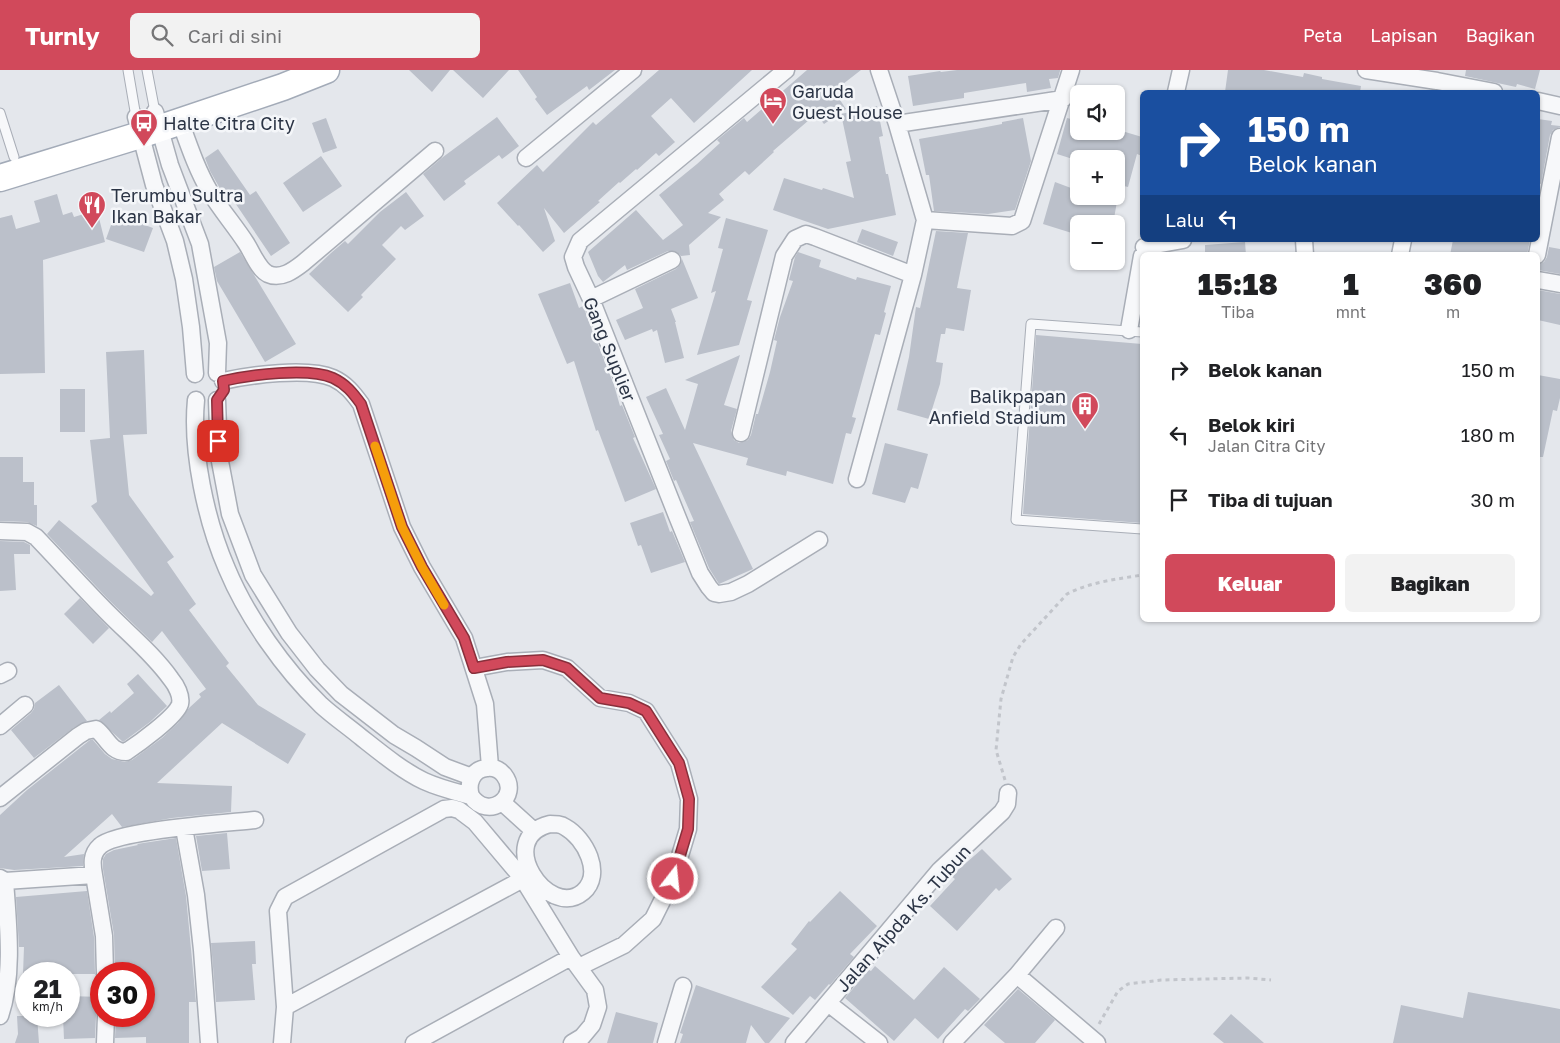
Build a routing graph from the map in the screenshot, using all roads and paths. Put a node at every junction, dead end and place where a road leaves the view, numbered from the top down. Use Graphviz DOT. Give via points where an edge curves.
graph roads {
  1 [pos="128,70"];
  2 [pos="146,70"];
  3 [pos="282,70"];
  4 [pos="326,70"];
  5 [pos="634,70"];
  6 [pos="786,70"];
  7 [pos="879,70"];
  8 [pos="1071,70"];
  9 [pos="1181,70"];
  10 [pos="1366,70"];
  11 [pos="1436,87"];
  12 [pos="1176,90"];
  13 [pos="1471,90"];
  14 [pos="1063,99"];
  15 [pos="1540,101"];
  16 [pos="1560,106"];
  17 [pos="0,114"];
  18 [pos="154,123"];
  19 [pos="897,124"];
  20 [pos="1560,137"];
  21 [pos="435,151"];
  22 [pos="526,158"];
  23 [pos="7,159"];
  24 [pos="170,165"];
  25 [pos="150,171"];
  26 [pos="0,178"];
  27 [pos="1549,192"];
  28 [pos="925,220"];
  29 [pos="1540,239"];
  30 [pos="1175,242"];
  31 [pos="1144,250"];
  32 [pos="672,260"];
  33 [pos="913,275"];
  34 [pos="1540,280"];
  35 [pos="1560,284"];
  36 [pos="1140,290"];
  37 [pos="591,299"];
  38 [pos="1136,331"];
  39 [pos="195,374"];
  40 [pos="220,377"];
  41 [pos="196,400"];
  42 [pos="217,400"];
  43 [pos="741,432"];
  44 [pos="857,479"];
  45 [pos="1140,529"];
  46 [pos="0,531"];
  47 [pos="819,540"];
  48 [pos="1140,575"];
  49 [pos="474,668"];
  50 [pos="25,705"];
  51 [pos="0,726"];
  52 [pos="490,767"];
  53 [pos="472,776"];
  54 [pos="1007,788"];
  55 [pos="471,796"];
  56 [pos="0,798"];
  57 [pos="502,802"];
  58 [pos="255,820"];
  59 [pos="184,828"];
  60 [pos="534,831"];
  61 [pos="94,875"];
  62 [pos="3,879"];
  63 [pos="523,879"];
  64 [pos="1056,928"];
  65 [pos="105,962"];
  66 [pos="575,962"];
  67 [pos="1017,975"];
  68 [pos="1271,980"];
  69 [pos="683,986"];
  70 [pos="828,1004"];
  71 [pos="285,1007"];
  72 [pos="0,1016"];
  73 [pos="106,1027"];
  74 [pos="1094,1040"];
  75 [pos="105,1043"];
  76 [pos="209,1043"];
  77 [pos="282,1043"];
  78 [pos="414,1043"];
  79 [pos="572,1043"];
  80 [pos="666,1043"];
  81 [pos="794,1043"];
  82 [pos="879,1043"];
  83 [pos="952,1043"];
  1 -- 18 [label="lane"];
  2 -- 18 [label="lane"];
  3 -- 18 [label="main road"];
  4 -- 18 [label="main road" via="284,87"];
  5 -- 22 [label="street"];
  6 -- 37 [label="street, Gang Suplier" via="580,242 573,257"];
  7 -- 19 [label="street"];
  8 -- 14 [label="street"];
  9 -- 12 [label="street"];
  10 -- 11 [label="street"];
  11 -- 13 [label="street"];
  14 -- 19 [label="street"];
  14 -- 28 [label="street" via="1022,221 1012,226"];
  15 -- 16 [label="street"];
  17 -- 23 [label="lane"];
  18 -- 21 [label="street" via="194,160 210,192 260,266 274,276 287,274 303,264"];
  18 -- 23 [label="main road"];
  18 -- 24 [label="street"];
  18 -- 25 [label="street"];
  18 -- 26 [label="main road"];
  19 -- 28 [label="street"];
  20 -- 27 [label="street"];
  24 -- 25 [label="street"];
  24 -- 40 [label="street" via="200,244 218,343"];
  25 -- 39 [label="street" via="175,241 184,279"];
  27 -- 29 [label="street"];
  28 -- 33 [label="street"];
  30 -- 31 [label="street"];
  32 -- 37 [label="street"];
  33 -- 43 [label="street" via="806,234 795,239 784,256"];
  33 -- 44 [label="street"];
  34 -- 35 [label="street"];
  36 -- 38 [label="street"];
  37 -- 47 [label="street, Gang Suplier" via="676,516 700,573 714,593 731,592 748,584"];
  38 -- 45 [label="lane" via="1031,324 1016,520"];
  39 -- 40 [label="street" via="207,369"];
  39 -- 41 [label="street" via="190,389"];
  40 -- 42 [label="street" via="224,390"];
  40 -- 49 [label="street" via="318,374 333,378 349,388 361,404 402,527 464,638"];
  41 -- 42 [label="street" via="206,404"];
  41 -- 55 [label="street" via="197,452 213,531 227,570 266,639 321,705 379,751 423,781"];
  42 -- 53 [label="street" via="219,456 230,514 253,575 289,633 340,694 445,767"];
  46 -- 56 [label="street" via="26,532 36,537 158,662 173,681 180,704 149,735 126,752 112,748 96,729 86,731"];
  48 -- 54 [label="path" via="1103,582 1067,594 1021,644 1013,657 1001,699 996,750"];
  49 -- 52 [label="street" via="485,704"];
  49 -- 66 [label="street" via="543,660 567,668 600,698 629,703 646,711 679,763 689,799 688,829 673,879 652,919 624,945"];
  50 -- 51 [label="street"];
  52 -- 53 [label="street"];
  52 -- 57 [label="street" via="502,773 509,785"];
  53 -- 55 [label="street"];
  54 -- 70 [label="street, Jalan Aipda Ks. Tubun" via="1007,804 1002,812 940,870"];
  55 -- 57 [label="street" via="475,802 488,807"];
  57 -- 60 [label="street"];
  58 -- 59 [label="street"];
  59 -- 61 [label="street" via="123,837 101,845 92,859"];
  59 -- 76 [label="street" via="196,895"];
  60 -- 60 [label="street" via="558,824 579,840 589,857 593,873 582,893 560,898 537,882 528,865 525,849"];
  61 -- 62 [label="street"];
  61 -- 65 [label="street"];
  62 -- 72 [label="street" via="8,926 6,992"];
  63 -- 66 [label="street"];
  63 -- 71 [label="street"];
  63 -- 71 [label="street" via="475,822 459,810 444,809 285,897 278,911"];
  64 -- 67 [label="street"];
  66 -- 78 [label="street"];
  66 -- 79 [label="street" via="596,990 598,1007 592,1025"];
  67 -- 74 [label="street"];
  67 -- 83 [label="street"];
  68 -- 74 [label="path" via="1160,980 1128,984 1118,991"];
  69 -- 80 [label="street"];
  70 -- 81 [label="street, Jalan Aipda Ks. Tubun"];
  70 -- 82 [label="street"];
  71 -- 77 [label="street"];
  73 -- 75 [label="street"];
}
